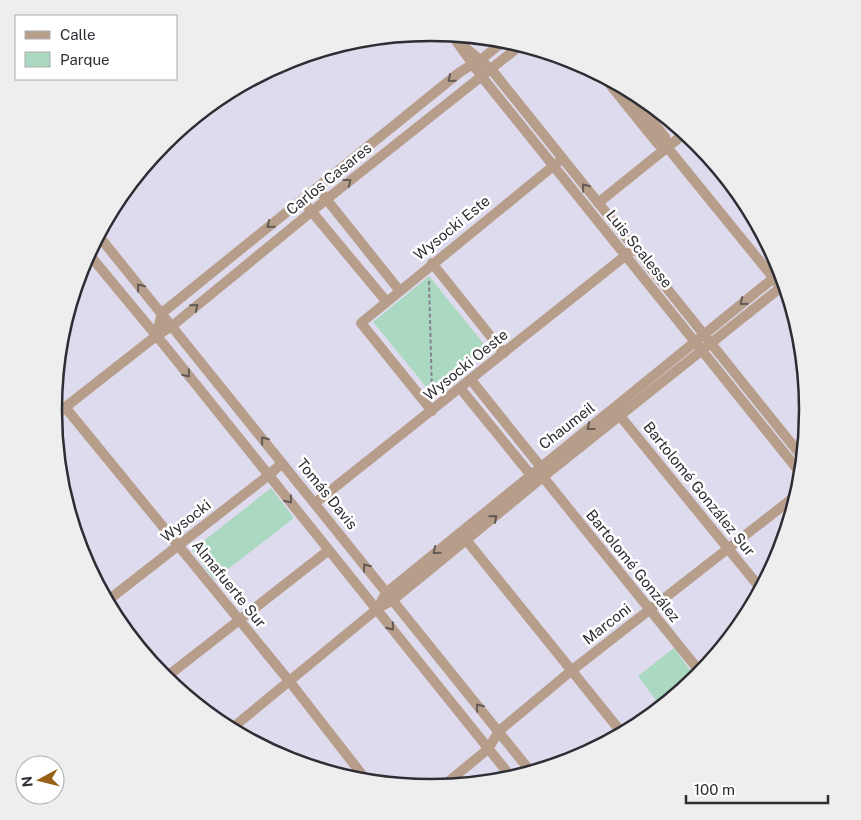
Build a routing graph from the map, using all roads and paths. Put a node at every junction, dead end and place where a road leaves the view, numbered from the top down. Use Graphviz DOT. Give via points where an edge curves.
graph roads {
  1 [pos="459,42"];
  2 [pos="496,47"];
  3 [pos="514,51"];
  4 [pos="476,62"];
  5 [pos="491,70"];
  6 [pos="482,77"];
  7 [pos="616,91"];
  8 [pos="641,107"];
  9 [pos="679,138"];
  10 [pos="667,147"];
  11 [pos="562,158"];
  12 [pos="553,166"];
  13 [pos="317,187"];
  14 [pos="327,199"];
  15 [pos="302,200"];
  16 [pos="598,203"];
  17 [pos="312,211"];
  18 [pos="103,241"];
  19 [pos="634,249"];
  20 [pos="626,256"];
  21 [pos="94,260"];
  22 [pos="432,263"];
  23 [pos="770,267"];
  24 [pos="428,276"];
  25 [pos="774,277"];
  26 [pos="779,289"];
  27 [pos="400,290"];
  28 [pos="386,301"];
  29 [pos="162,313"];
  30 [pos="172,326"];
  31 [pos="704,335"];
  32 [pos="156,336"];
  33 [pos="694,342"];
  34 [pos="711,344"];
  35 [pos="701,351"];
  36 [pos="504,353"];
  37 [pos="471,380"];
  38 [pos="460,388"];
  39 [pos="432,394"];
  40 [pos="65,407"];
  41 [pos="613,408"];
  42 [pos="62,409"];
  43 [pos="432,411"];
  44 [pos="621,416"];
  45 [pos="797,450"];
  46 [pos="282,462"];
  47 [pos="540,466"];
  48 [pos="795,466"];
  49 [pos="530,474"];
  50 [pos="269,475"];
  51 [pos="543,478"];
  52 [pos="788,502"];
  53 [pos="315,504"];
  54 [pos="459,532"];
  55 [pos="466,541"];
  56 [pos="178,545"];
  57 [pos="728,549"];
  58 [pos="329,550"];
  59 [pos="756,583"];
  60 [pos="389,596"];
  61 [pos="113,597"];
  62 [pos="377,609"];
  63 [pos="648,610"];
  64 [pos="239,620"];
  65 [pos="695,666"];
  66 [pos="571,671"];
  67 [pos="172,673"];
  68 [pos="290,682"];
  69 [pos="237,724"];
  70 [pos="617,728"];
  71 [pos="499,731"];
  72 [pos="488,749"];
  73 [pos="526,766"];
  74 [pos="506,771"];
  75 [pos="359,772"];
  76 [pos="453,778"];
  1 -- 4 [label="street, Luis Scalesse"];
  2 -- 4 [label="street, Carlos Casares"];
  3 -- 5 [label="street, Carlos Casares"];
  4 -- 5 [label="street, Luis Scalesse"];
  4 -- 6 [label="street, Luis Scalesse"];
  4 -- 13 [label="street, Carlos Casares, one-way"];
  5 -- 6 [label="street, Carlos Casares"];
  5 -- 11 [label="street, Luis Scalesse"];
  6 -- 12 [label="street, Luis Scalesse"];
  14 -- 6 [label="street, Carlos Casares, one-way"];
  7 -- 10 [label="street" via="658,144"];
  8 -- 10 [label="street" via="666,137"];
  9 -- 10 [label="street"];
  10 -- 16 [label="street"];
  10 -- 23 [label="street"];
  11 -- 12 [label="street, Wysocki Este"];
  16 -- 11 [label="street, Luis Scalesse, one-way"];
  12 -- 20 [label="street, Luis Scalesse"];
  12 -- 22 [label="street, Wysocki Este"];
  13 -- 14 [label="street"];
  13 -- 15 [label="street, Carlos Casares"];
  14 -- 17 [label="street, Carlos Casares"];
  14 -- 27 [label="street"];
  15 -- 17 [label="street"];
  15 -- 29 [label="street, Carlos Casares, one-way"];
  16 -- 19 [label="street, Luis Scalesse"];
  17 -- 28 [label="street"];
  30 -- 17 [label="street, Carlos Casares, one-way"];
  29 -- 18 [label="street, Tomás Davis, one-way"];
  19 -- 20 [label="street, Wysocki Oeste"];
  19 -- 31 [label="street, Luis Scalesse"];
  20 -- 33 [label="street, Luis Scalesse"];
  20 -- 36 [label="street, Wysocki Oeste"];
  21 -- 32 [label="street"];
  22 -- 27 [label="street, Wysocki Este"];
  22 -- 36 [label="street"];
  24 -- 39 [label="path"];
  25 -- 31 [label="street, Chaumeil, one-way"];
  26 -- 34 [label="street, Chaumeil"];
  27 -- 28 [label="street, Wysocki Este"];
  28 -- 43 [label="street, Wysocki Este" via="360,323"];
  29 -- 30 [label="street, Tomás Davis"];
  29 -- 32 [label="street"];
  30 -- 32 [label="street, Carlos Casares"];
  46 -- 30 [label="street, Tomás Davis, one-way"];
  31 -- 33 [label="street, Chaumeil"];
  31 -- 34 [label="street, Luis Scalesse"];
  32 -- 40 [label="street, Carlos Casares"];
  32 -- 50 [label="street, one-way"];
  33 -- 35 [label="street, Luis Scalesse"];
  33 -- 41 [label="street, Chaumeil"];
  34 -- 35 [label="street, Chaumeil"];
  34 -- 45 [label="street, Luis Scalesse"];
  35 -- 44 [label="street, Chaumeil"];
  35 -- 48 [label="street, Luis Scalesse"];
  36 -- 37 [label="street, Wysocki Oeste"];
  37 -- 38 [label="street, Wysocki Oeste"];
  37 -- 47 [label="street, Bartolomé González"];
  38 -- 43 [label="street, Wysocki Oeste"];
  38 -- 49 [label="street"];
  40 -- 42 [label="street, Carlos Casares"];
  40 -- 56 [label="street, Almafuerte Sur"];
  41 -- 44 [label="street, Bartolomé González Sur"];
  41 -- 47 [label="street, Chaumeil, one-way"];
  43 -- 53 [label="street, Wysocki Oeste"];
  44 -- 51 [label="street, Chaumeil"];
  44 -- 57 [label="street, Bartolomé González Sur"];
  46 -- 50 [label="street, Wysocki"];
  46 -- 53 [label="street, Tomás Davis"];
  47 -- 49 [label="street, Chaumeil"];
  47 -- 51 [label="street, Bartolomé González"];
  49 -- 51 [label="street"];
  49 -- 54 [label="street, Chaumeil"];
  50 -- 56 [label="street, Wysocki"];
  50 -- 58 [label="street, one-way"];
  55 -- 51 [label="street, Chaumeil, one-way"];
  51 -- 63 [label="street, Bartolomé González"];
  52 -- 57 [label="street, Marconi"];
  60 -- 53 [label="street, Tomás Davis, one-way"];
  54 -- 55 [label="street"];
  54 -- 60 [label="street, Chaumeil, one-way"];
  55 -- 60 [label="street, Chaumeil"];
  55 -- 66 [label="street"];
  56 -- 61 [label="street, Wysocki"];
  56 -- 64 [label="street, Almafuerte Sur"];
  57 -- 59 [label="street, Bartolomé González Sur"];
  57 -- 63 [label="street, Marconi"];
  58 -- 62 [label="street"];
  58 -- 64 [label="street"];
  60 -- 62 [label="street, Chaumeil"];
  71 -- 60 [label="street, Tomás Davis, one-way"];
  62 -- 68 [label="street, Chaumeil"];
  62 -- 72 [label="street, one-way"];
  63 -- 65 [label="street, Bartolomé González"];
  63 -- 66 [label="street, Marconi"];
  64 -- 67 [label="street"];
  64 -- 68 [label="street, Almafuerte Sur"];
  66 -- 70 [label="street"];
  66 -- 71 [label="street, Marconi"];
  68 -- 69 [label="street, Chaumeil"];
  68 -- 75 [label="street, Almafuerte Sur"];
  71 -- 72 [label="street, Marconi"];
  71 -- 73 [label="street, Tomás Davis"];
  72 -- 74 [label="street"];
  72 -- 76 [label="street, Marconi"];
}
